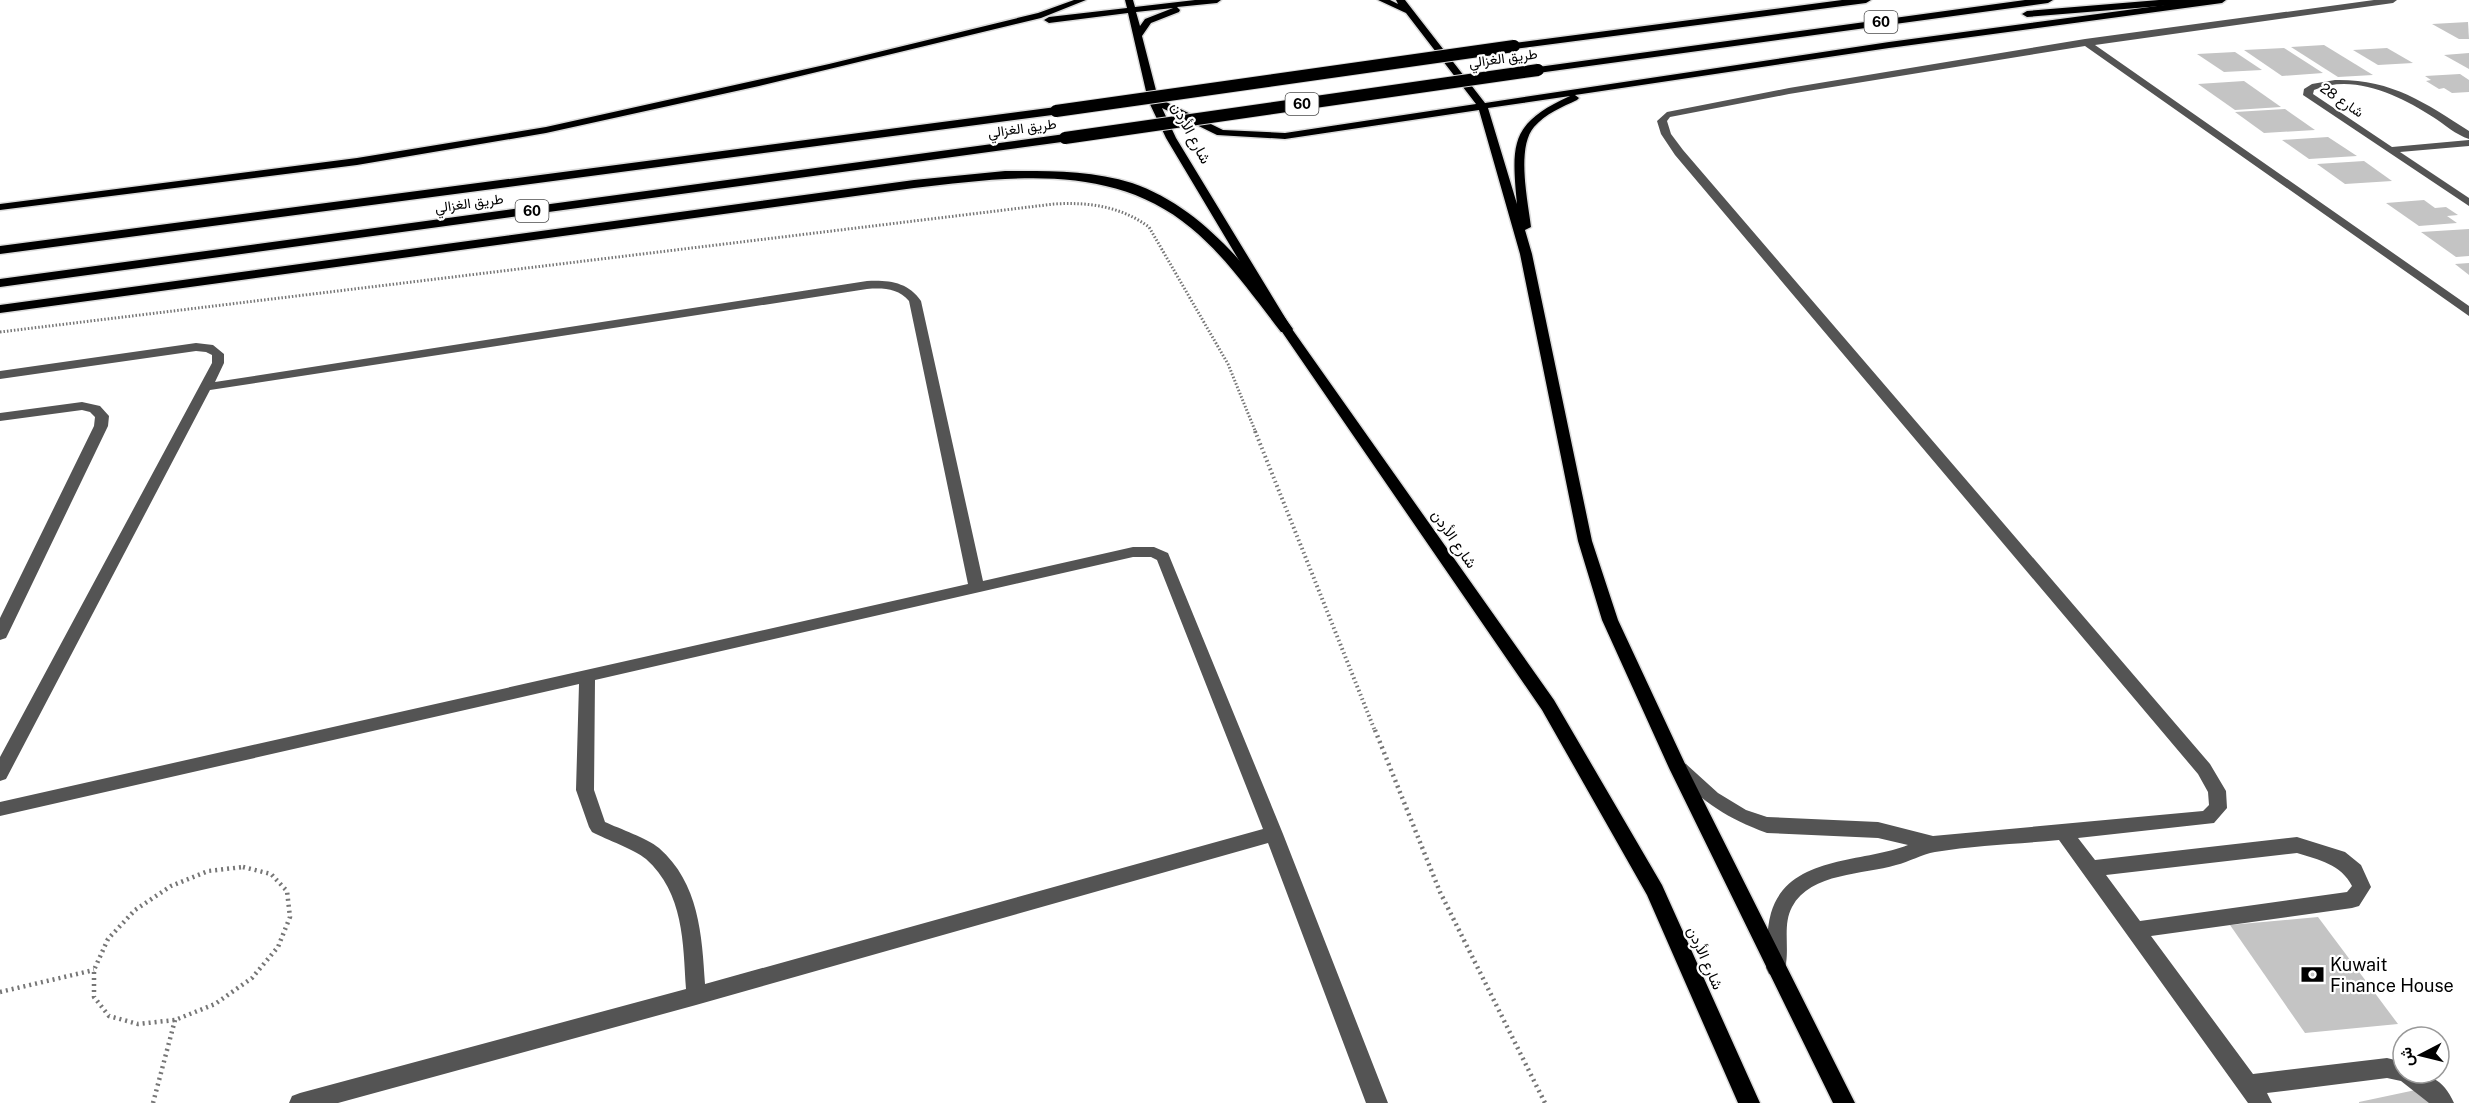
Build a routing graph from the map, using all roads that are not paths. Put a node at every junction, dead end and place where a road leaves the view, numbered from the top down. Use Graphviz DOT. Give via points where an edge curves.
graph roads {
  1 [pos="1082,0"];
  2 [pos="1217,0"];
  3 [pos="1226,0"];
  4 [pos="1382,0"];
  5 [pos="1400,0"];
  6 [pos="1866,0"];
  7 [pos="2048,0"];
  8 [pos="2199,0"];
  9 [pos="2222,0"];
  10 [pos="2393,0"];
  11 [pos="1130,5"];
  12 [pos="1411,12"];
  13 [pos="984,28"];
  14 [pos="1139,34"];
  15 [pos="2085,42"];
  16 [pos="1715,45"];
  17 [pos="1626,85"];
  18 [pos="1153,100"];
  19 [pos="1483,107"];
  20 [pos="2469,136"];
  21 [pos="2469,143"];
  22 [pos="2390,150"];
  23 [pos="2469,203"];
  24 [pos="0,207"];
  25 [pos="0,250"];
  26 [pos="1526,254"];
  27 [pos="0,283"];
  28 [pos="0,310"];
  29 [pos="2469,312"];
  30 [pos="1286,329"];
  31 [pos="0,375"];
  32 [pos="205,387"];
  33 [pos="0,417"];
  34 [pos="977,588"];
  35 [pos="0,634"];
  36 [pos="587,678"];
  37 [pos="1678,768"];
  38 [pos="0,774"];
  39 [pos="0,809"];
  40 [pos="2063,831"];
  41 [pos="1274,834"];
  42 [pos="1934,844"];
  43 [pos="2090,868"];
  44 [pos="2135,930"];
  45 [pos="1776,968"];
  46 [pos="696,996"];
  47 [pos="2391,1069"];
  48 [pos="2248,1085"];
  49 [pos="2424,1085"];
  50 [pos="300,1103"];
  51 [pos="1377,1103"];
  52 [pos="1749,1103"];
  53 [pos="1844,1103"];
  54 [pos="2261,1103"];
  55 [pos="2443,1103"];
  1 -- 13 [label="main road" via="1041,15"];
  2 -- 11 [label="main road"];
  3 -- 14 [label="main road" via="1164,14 1148,21"];
  4 -- 12 [label="main road"];
  5 -- 12 [label="main road"];
  6 -- 25 [label="highway, طريق الغزالي / 60, bridge"];
  7 -- 16 [label="highway, طريق الغزالي / 60"];
  8 -- 16 [label="highway"];
  9 -- 17 [label="main road"];
  10 -- 15 [label="street"];
  11 -- 13 [label="main road"];
  11 -- 14 [label="main road, شارع الأردن"];
  12 -- 19 [label="main road"];
  13 -- 24 [label="main road" via="670,104 474,143"];
  14 -- 18 [label="main road, شارع الأردن"];
  15 -- 29 [label="street"];
  15 -- 40 [label="street" via="1710,105 1667,115 1662,121 1663,130 1694,169 2189,751 2217,791 2218,808 2208,818"];
  16 -- 27 [label="highway, طريق الغزالي / 60, bridge"];
  17 -- 19 [label="main road"];
  17 -- 26 [label="main road" via="1581,95 1548,110 1526,130 1520,158"];
  18 -- 19 [label="main road" via="1221,133 1258,136 1285,136"];
  18 -- 30 [label="main road, شارع الأردن" via="1174,144"];
  19 -- 26 [label="main road"];
  20 -- 22 [label="street, شارع 28" via="2398,92 2356,81 2309,89 2308,95"];
  21 -- 22 [label="street"];
  22 -- 23 [label="street, شارع 28"];
  26 -- 37 [label="main road" via="1585,541 1610,620"];
  28 -- 30 [label="highway" via="934,182 1071,176 1128,186 1179,211 1236,265"];
  30 -- 52 [label="main road, شارع الأردن" via="1548,705 1655,891"];
  31 -- 32 [label="street" via="210,348 218,354 218,363"];
  32 -- 34 [label="street" via="867,285 899,287 915,301"];
  32 -- 38 [label="street"];
  33 -- 35 [label="street" via="82,406 95,409 102,416 101,426"];
  34 -- 36 [label="street"];
  34 -- 41 [label="street" via="1133,552 1154,552 1163,557"];
  36 -- 39 [label="street"];
  36 -- 46 [label="street" via="585,790 597,827 652,853 680,888 692,930"];
  37 -- 42 [label="street" via="1712,798 1767,825 1878,830"];
  37 -- 45 [label="main road"];
  40 -- 42 [label="street"];
  40 -- 43 [label="street"];
  41 -- 46 [label="street"];
  41 -- 51 [label="street"];
  42 -- 45 [label="street" via="1821,875 1800,885 1785,901 1778,930"];
  43 -- 44 [label="street"];
  43 -- 44 [label="street" via="2297,845 2338,858 2354,871 2362,887 2352,900"];
  44 -- 48 [label="street"];
  45 -- 53 [label="main road"];
  46 -- 50 [label="street"];
  47 -- 48 [label="street"];
  48 -- 54 [label="street"];
  49 -- 55 [label="street"];
}
